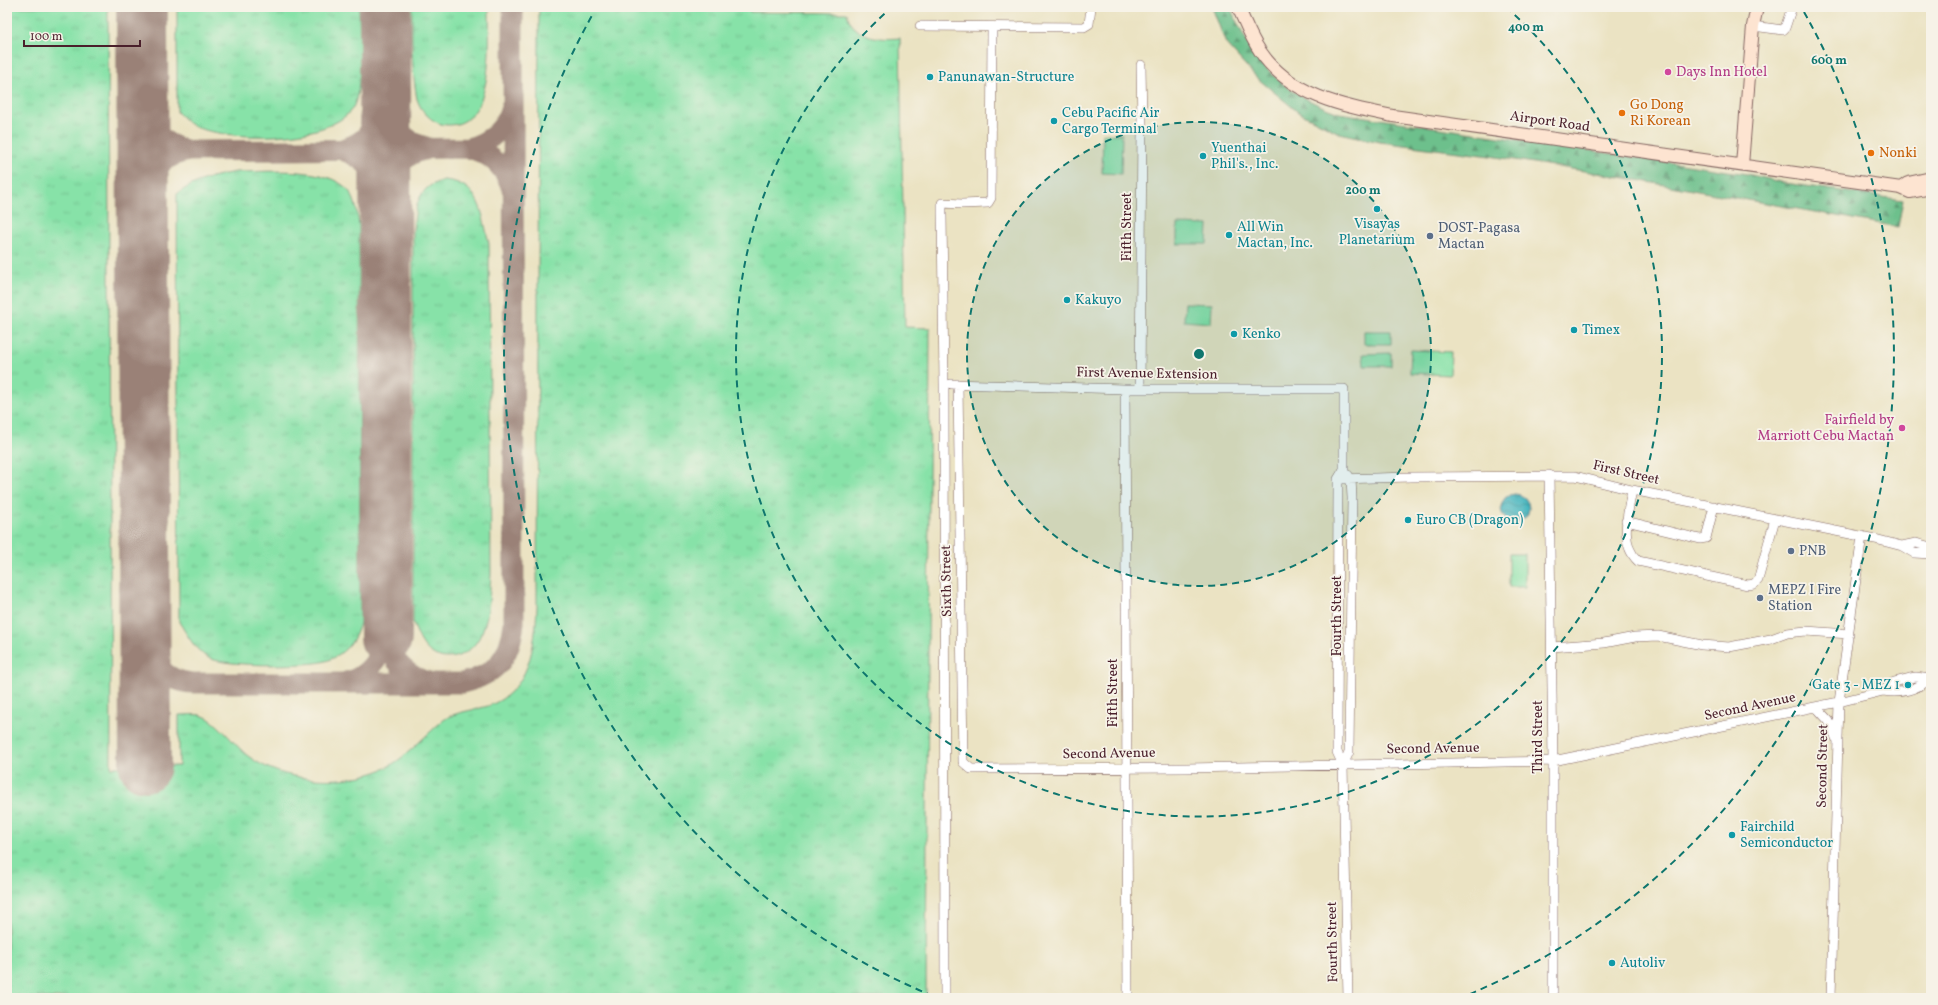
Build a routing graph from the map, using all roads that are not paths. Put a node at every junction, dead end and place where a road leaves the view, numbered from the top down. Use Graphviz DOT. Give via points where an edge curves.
graph roads {
  1 [pos="1091,7"];
  2 [pos="1238,7"];
  3 [pos="1757,7"];
  4 [pos="1792,7"];
  5 [pos="920,26"];
  6 [pos="1753,26"];
  7 [pos="992,27"];
  8 [pos="1141,65"];
  9 [pos="1742,165"];
  10 [pos="1931,178"];
  11 [pos="1901,188"];
  12 [pos="1928,191"];
  13 [pos="954,384"];
  14 [pos="1125,389"];
  15 [pos="1140,389"];
  16 [pos="1344,469"];
  17 [pos="1549,475"];
  18 [pos="1352,479"];
  19 [pos="1338,480"];
  20 [pos="1632,490"];
  21 [pos="1339,497"];
  22 [pos="1352,498"];
  23 [pos="1714,506"];
  24 [pos="1775,519"];
  25 [pos="1626,521"];
  26 [pos="1862,536"];
  27 [pos="1902,546"];
  28 [pos="1931,547"];
  29 [pos="1931,554"];
  30 [pos="1338,558"];
  31 [pos="1351,558"];
  32 [pos="1338,611"];
  33 [pos="1351,611"];
  34 [pos="1849,634"];
  35 [pos="1552,647"];
  36 [pos="1351,658"];
  37 [pos="1338,659"];
  38 [pos="1931,679"];
  39 [pos="1839,702"];
  40 [pos="1816,707"];
  41 [pos="1838,742"];
  42 [pos="1553,761"];
  43 [pos="1343,765"];
  44 [pos="1128,768"];
  45 [pos="976,770"];
  46 [pos="945,998"];
  47 [pos="1128,998"];
  48 [pos="1348,998"];
  49 [pos="1553,998"];
  50 [pos="1831,998"];
  1 -- 7 [label="street" via="1089,24 1084,27"];
  2 -- 9 [label="street, Airport Road" via="1260,51 1278,71 1316,97 1340,105 1393,116"];
  3 -- 6 [label="street"];
  4 -- 6 [label="street" via="1783,30"];
  5 -- 7 [label="street"];
  6 -- 9 [label="street"];
  7 -- 46 [label="street" via="991,198 988,203 942,203"];
  8 -- 15 [label="street, Fifth Street"];
  9 -- 11 [label="street, Airport Road"];
  10 -- 11 [label="street" via="1908,183"];
  11 -- 12 [label="street, Airport Road" via="1910,192"];
  13 -- 14 [label="street, First Avenue Extension"];
  13 -- 45 [label="street, Sixth Street" via="963,762"];
  14 -- 15 [label="street, First Avenue Extension"];
  14 -- 44 [label="street, Fifth Street"];
  15 -- 16 [label="street, First Avenue Extension" via="1344,389"];
  16 -- 18 [label="street"];
  16 -- 19 [label="street"];
  17 -- 18 [label="street, First Street"];
  17 -- 20 [label="street, First Street" via="1575,476"];
  17 -- 35 [label="street, Third Street"];
  18 -- 19 [label="street, First Street"];
  18 -- 22 [label="street, Fourth Street"];
  19 -- 21 [label="street, Fourth Street"];
  20 -- 23 [label="street, First Street"];
  20 -- 25 [label="street"];
  21 -- 22 [label="street"];
  21 -- 30 [label="street, Fourth Street"];
  22 -- 31 [label="street, Fourth Street"];
  23 -- 24 [label="street, First Street"];
  23 -- 25 [label="street" via="1706,538 1700,539"];
  24 -- 25 [label="street" via="1758,580 1748,585 1638,562 1630,549"];
  24 -- 26 [label="street, First Street"];
  26 -- 27 [label="street, First Street"];
  26 -- 34 [label="street, Second Street"];
  27 -- 28 [label="street, First Street" via="1916,543"];
  27 -- 29 [label="street, First Street" via="1914,553"];
  30 -- 31 [label="street"];
  30 -- 32 [label="street, Fourth Street"];
  31 -- 33 [label="street, Fourth Street"];
  32 -- 33 [label="street"];
  32 -- 37 [label="street, Fourth Street"];
  33 -- 36 [label="street, Fourth Street"];
  34 -- 35 [label="street" via="1806,630 1787,633 1771,640 1729,647 1702,645 1658,636"];
  34 -- 39 [label="street, Second Street"];
  35 -- 42 [label="street, Third Street"];
  36 -- 37 [label="street"];
  36 -- 43 [label="street, Fourth Street" via="1350,752"];
  37 -- 43 [label="street, Fourth Street" via="1337,752"];
  38 -- 39 [label="street, Second Avenue" via="1910,678 1894,682 1883,691"];
  39 -- 40 [label="street, Second Avenue"];
  39 -- 41 [label="street, Second Street"];
  40 -- 41 [label="street" via="1829,721"];
  40 -- 42 [label="street, Second Avenue"];
  41 -- 50 [label="street, Second Street"];
  42 -- 43 [label="street, Second Avenue"];
  42 -- 49 [label="street, Third Street"];
  43 -- 44 [label="street, Second Avenue"];
  43 -- 48 [label="street, Fourth Street"];
  44 -- 45 [label="street, Second Avenue"];
  44 -- 47 [label="street, Fifth Street"];
}
